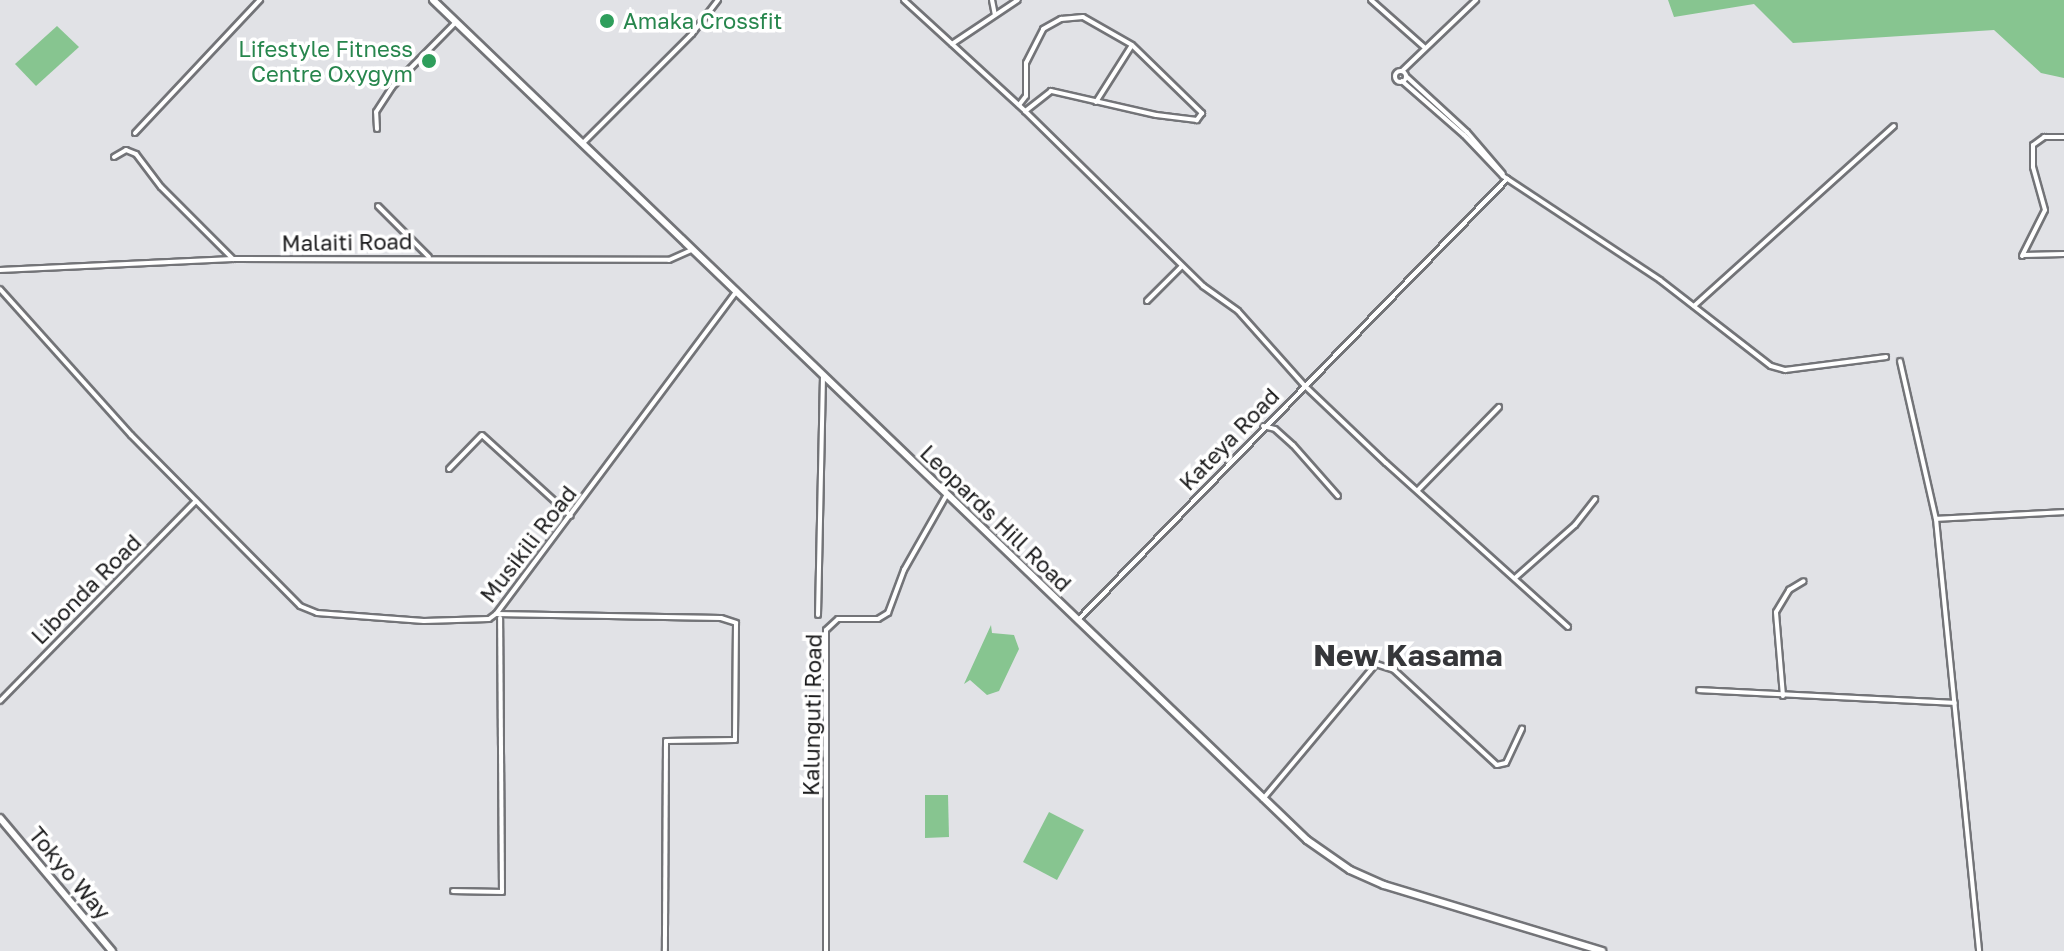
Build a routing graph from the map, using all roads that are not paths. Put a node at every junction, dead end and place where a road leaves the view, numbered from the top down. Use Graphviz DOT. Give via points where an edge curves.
graph roads {
  1 [pos="260,0"];
  2 [pos="433,0"];
  3 [pos="718,0"];
  4 [pos="904,0"];
  5 [pos="992,0"];
  6 [pos="1018,0"];
  7 [pos="1476,0"];
  8 [pos="1374,1"];
  9 [pos="995,15"];
  10 [pos="456,22"];
  11 [pos="952,44"];
  12 [pos="1132,45"];
  13 [pos="1425,48"];
  14 [pos="1404,73"];
  15 [pos="1402,81"];
  16 [pos="1096,102"];
  17 [pos="1019,105"];
  18 [pos="1025,111"];
  19 [pos="1894,126"];
  20 [pos="377,129"];
  21 [pos="135,133"];
  22 [pos="2064,137"];
  23 [pos="581,145"];
  24 [pos="114,157"];
  25 [pos="1505,178"];
  26 [pos="378,206"];
  27 [pos="691,250"];
  28 [pos="2064,254"];
  29 [pos="429,257"];
  30 [pos="233,259"];
  31 [pos="1182,266"];
  32 [pos="0,270"];
  33 [pos="0,289"];
  34 [pos="735,293"];
  35 [pos="1147,301"];
  36 [pos="1694,306"];
  37 [pos="1886,357"];
  38 [pos="1900,361"];
  39 [pos="823,377"];
  40 [pos="1304,385"];
  41 [pos="1499,407"];
  42 [pos="1263,426"];
  43 [pos="449,469"];
  44 [pos="1418,490"];
  45 [pos="946,496"];
  46 [pos="1338,496"];
  47 [pos="1595,499"];
  48 [pos="196,501"];
  49 [pos="2064,512"];
  50 [pos="571,516"];
  51 [pos="1936,519"];
  52 [pos="1515,578"];
  53 [pos="1804,581"];
  54 [pos="818,615"];
  55 [pos="498,616"];
  56 [pos="1077,621"];
  57 [pos="1568,627"];
  58 [pos="1699,690"];
  59 [pos="1783,696"];
  60 [pos="0,701"];
  61 [pos="1955,703"];
  62 [pos="1522,728"];
  63 [pos="1263,799"];
  64 [pos="0,818"];
  65 [pos="453,891"];
  66 [pos="112,951"];
  67 [pos="665,951"];
  68 [pos="826,951"];
  69 [pos="1602,951"];
  70 [pos="1979,951"];
  1 -- 21 [label="street"];
  2 -- 10 [label="main road, Leopards Hill Road"];
  3 -- 23 [label="street" via="692,34"];
  4 -- 11 [label="street"];
  5 -- 9 [label="street"];
  6 -- 9 [label="street"];
  7 -- 13 [label="street"];
  8 -- 13 [label="street"];
  9 -- 11 [label="street"];
  10 -- 20 [label="street" via="397,80 376,112"];
  10 -- 23 [label="main road, Leopards Hill Road"];
  11 -- 17 [label="street"];
  12 -- 16 [label="street"];
  12 -- 16 [label="street" via="1201,117 1178,119"];
  12 -- 17 [label="street" via="1088,18 1054,21 1027,59 1026,96"];
  13 -- 14 [label="street"];
  14 -- 15 [label="street"];
  14 -- 15 [label="street" via="1395,75"];
  14 -- 25 [label="street" via="1467,132"];
  15 -- 25 [label="street"];
  16 -- 18 [label="street" via="1051,91"];
  17 -- 18 [label="street"];
  18 -- 31 [label="street"];
  19 -- 36 [label="street"];
  22 -- 28 [label="street" via="2044,137 2033,145 2045,210 2022,256"];
  23 -- 27 [label="main road, Leopards Hill Road"];
  24 -- 30 [label="street" via="126,150 136,154 161,187"];
  25 -- 36 [label="street"];
  25 -- 40 [label="street, Kateya Road" via="1409,284"];
  26 -- 29 [label="street"];
  27 -- 29 [label="street, Malaiti Road" via="669,260"];
  27 -- 34 [label="main road, Leopards Hill Road"];
  29 -- 30 [label="street, Malaiti Road"];
  30 -- 32 [label="street, Malaiti Road"];
  31 -- 35 [label="street"];
  31 -- 40 [label="street" via="1238,311"];
  33 -- 48 [label="street, Musikili Road"];
  34 -- 39 [label="main road, Leopards Hill Road"];
  34 -- 50 [label="street, Musikili Road"];
  36 -- 37 [label="street" via="1777,369"];
  38 -- 51 [label="street"];
  39 -- 45 [label="main road, Leopards Hill Road"];
  39 -- 54 [label="street"];
  40 -- 42 [label="street, Kateya Road"];
  40 -- 44 [label="street"];
  41 -- 44 [label="street"];
  42 -- 46 [label="street" via="1293,445"];
  42 -- 56 [label="street, Kateya Road"];
  43 -- 50 [label="street" via="482,435"];
  44 -- 52 [label="street"];
  45 -- 56 [label="main road, Leopards Hill Road"];
  45 -- 68 [label="street, Kalunguti Road" via="904,570 888,613 878,619 838,619 826,630"];
  47 -- 52 [label="street" via="1575,525"];
  48 -- 55 [label="street, Musikili Road" via="310,612 424,621"];
  48 -- 60 [label="street, Libonda Road"];
  49 -- 51 [label="street"];
  50 -- 55 [label="street, Musikili Road"];
  51 -- 61 [label="street"];
  52 -- 57 [label="street"];
  53 -- 59 [label="street" via="1789,590 1776,612"];
  55 -- 65 [label="street" via="502,892"];
  55 -- 67 [label="street" via="721,618 736,623 735,740 666,741"];
  56 -- 63 [label="main road, Leopards Hill Road"];
  58 -- 59 [label="street"];
  59 -- 61 [label="street"];
  61 -- 70 [label="street"];
  62 -- 63 [label="street" via="1506,763 1494,763 1394,670 1376,664"];
  63 -- 69 [label="main road, Leopards Hill Road" via="1307,840 1367,879"];
  64 -- 66 [label="main road, Tokyo Way"];
}
